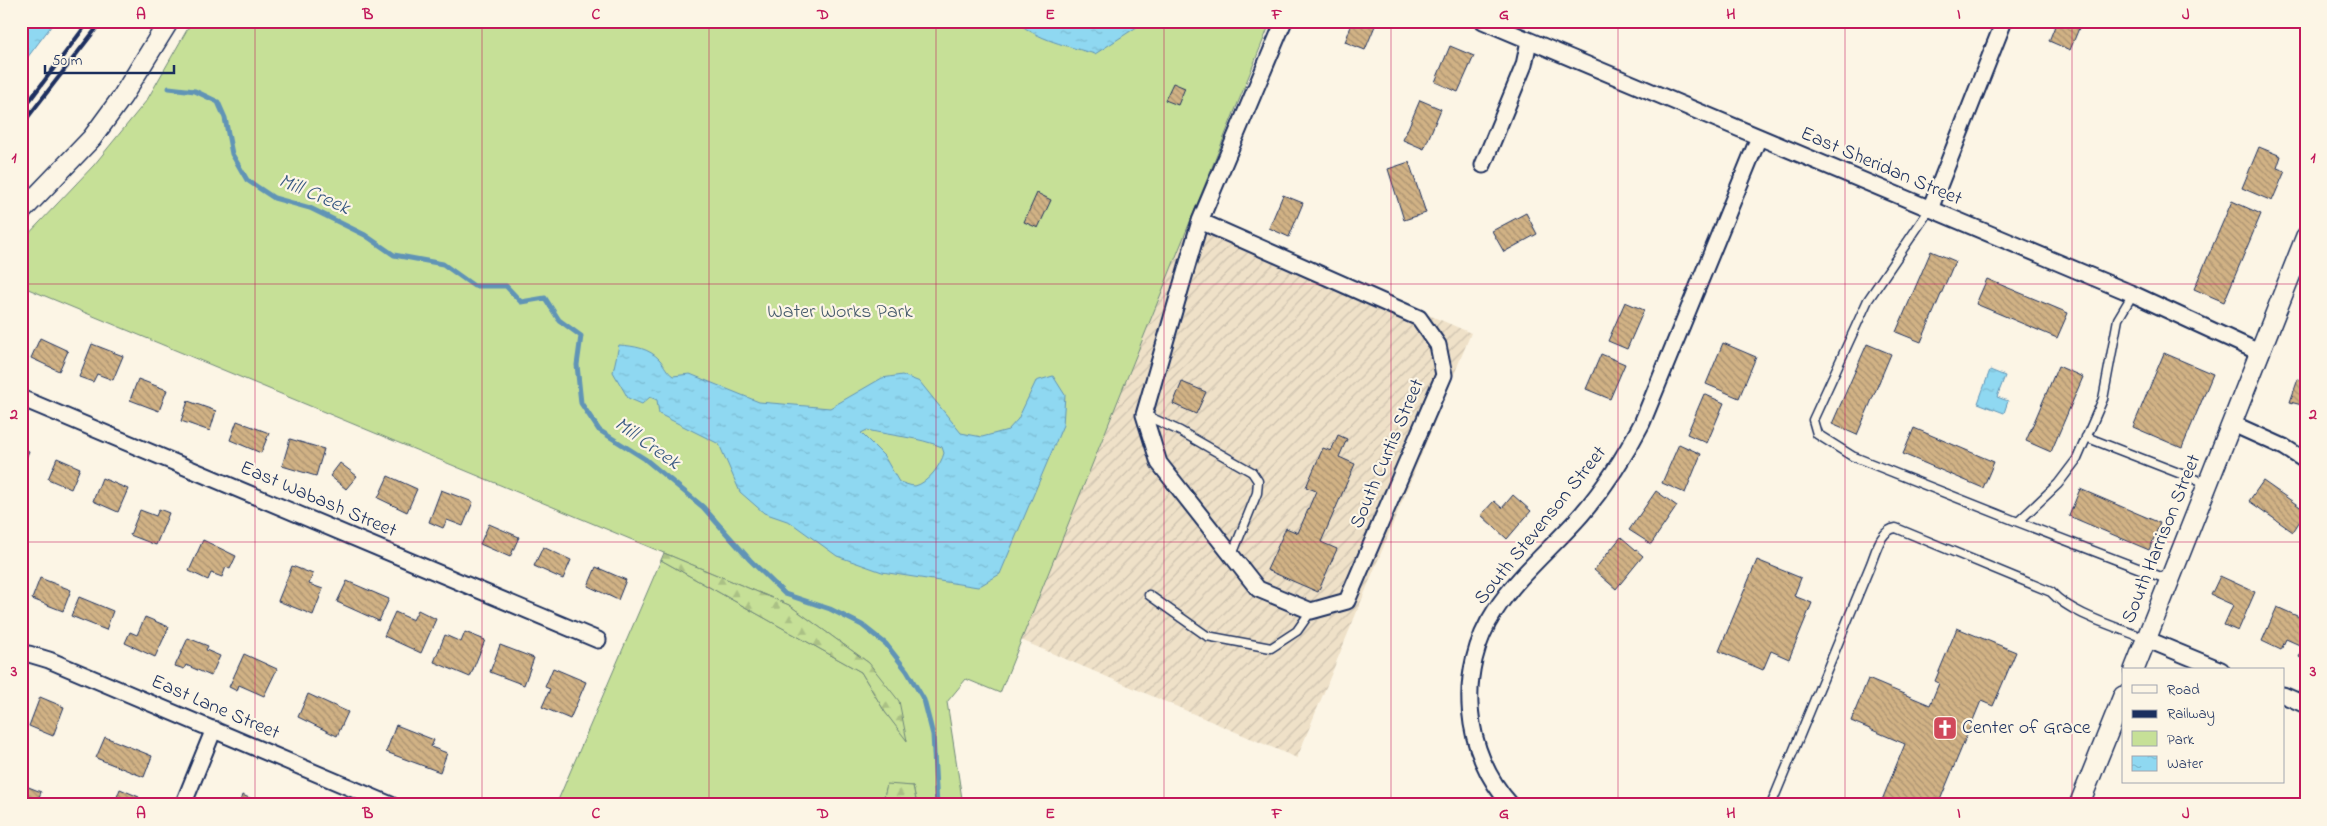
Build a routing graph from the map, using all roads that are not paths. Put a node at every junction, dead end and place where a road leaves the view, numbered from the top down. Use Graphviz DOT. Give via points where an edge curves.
graph roads {
  1 [pos="169,21"];
  2 [pos="1284,21"];
  3 [pos="1483,21"];
  4 [pos="2004,21"];
  5 [pos="1502,25"];
  6 [pos="1529,41"];
  7 [pos="1758,137"];
  8 [pos="1483,165"];
  9 [pos="1930,209"];
  10 [pos="21,212"];
  11 [pos="1200,221"];
  12 [pos="2306,236"];
  13 [pos="2133,294"];
  14 [pos="2261,353"];
  15 [pos="21,398"];
  16 [pos="1144,415"];
  17 [pos="2233,424"];
  18 [pos="2086,437"];
  19 [pos="2306,461"];
  20 [pos="2207,484"];
  21 [pos="2018,522"];
  22 [pos="1232,555"];
  23 [pos="2169,580"];
  24 [pos="1149,594"];
  25 [pos="1311,611"];
  26 [pos="2146,639"];
  27 [pos="598,640"];
  28 [pos="21,655"];
  29 [pos="2135,668"];
  30 [pos="2216,668"];
  31 [pos="2284,695"];
  32 [pos="2122,698"];
  33 [pos="2306,705"];
  34 [pos="214,729"];
  35 [pos="183,805"];
  36 [pos="391,805"];
  37 [pos="1511,805"];
  38 [pos="1771,805"];
  39 [pos="2079,805"];
  1 -- 10 [label="street" via="122,97 92,138"];
  2 -- 11 [label="street"];
  3 -- 5 [label="street, East Sheridan Street"];
  4 -- 9 [label="street"];
  5 -- 6 [label="street, East Sheridan Street"];
  6 -- 7 [label="street, East Sheridan Street"];
  6 -- 8 [label="street" via="1524,65"];
  7 -- 9 [label="street, East Sheridan Street"];
  7 -- 37 [label="street, South Stevenson Street" via="1642,423 1620,465 1582,514 1506,594 1481,637 1469,694 1472,724 1487,770"];
  9 -- 13 [label="street, East Sheridan Street"];
  9 -- 21 [label="lane" via="1868,300 1813,420 1817,434 1852,456"];
  11 -- 16 [label="street"];
  11 -- 25 [label="street, South Curtis Street" via="1419,318 1438,345 1444,375 1347,601"];
  12 -- 14 [label="street, South Harrison Street"];
  13 -- 14 [label="street, East Sheridan Street"];
  13 -- 18 [label="lane" via="2118,319 2103,399"];
  14 -- 17 [label="street, South Harrison Street"];
  15 -- 27 [label="street, East Wabash Street"];
  16 -- 22 [label="street" via="1159,463"];
  16 -- 22 [label="lane" via="1180,430 1252,472 1258,481 1257,493"];
  17 -- 19 [label="street" via="2284,447"];
  17 -- 20 [label="street, South Harrison Street"];
  18 -- 20 [label="lane"];
  18 -- 21 [label="lane" via="2077,459 2058,484"];
  20 -- 23 [label="street, South Harrison Street"];
  21 -- 23 [label="lane"];
  22 -- 25 [label="street" via="1258,588"];
  23 -- 26 [label="street, South Harrison Street"];
  24 -- 25 [label="lane" via="1207,636 1271,648 1297,631"];
  26 -- 29 [label="street, South Harrison Street"];
  26 -- 30 [label="street"];
  26 -- 38 [label="lane" via="2085,614 2058,600 2051,592 1896,528 1889,529 1870,566"];
  28 -- 34 [label="street, East Lane Street" via="49,660"];
  31 -- 33 [label="street"];
  32 -- 39 [label="street"];
  34 -- 35 [label="street"];
  34 -- 36 [label="street, East Lane Street"];
}
